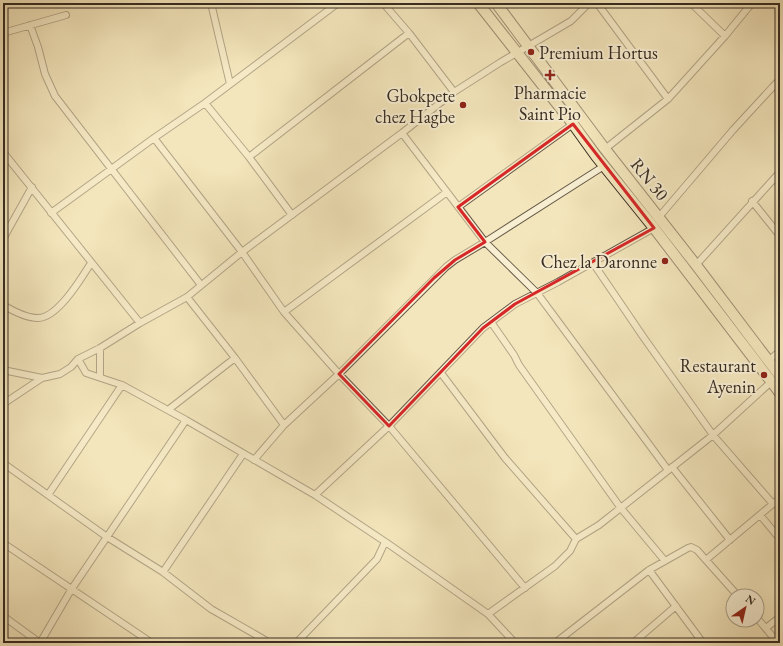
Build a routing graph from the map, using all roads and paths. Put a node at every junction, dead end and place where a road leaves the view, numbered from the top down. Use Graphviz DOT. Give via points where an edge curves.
graph roads {
  1 [pos="338,3"];
  2 [pos="382,3"];
  3 [pos="478,3"];
  4 [pos="496,3"];
  5 [pos="590,3"];
  6 [pos="597,3"];
  7 [pos="691,3"];
  8 [pos="752,3"];
  9 [pos="212,4"];
  10 [pos="66,15"];
  11 [pos="30,26"];
  12 [pos="3,33"];
  13 [pos="409,33"];
  14 [pos="725,36"];
  15 [pos="527,46"];
  16 [pos="517,52"];
  17 [pos="780,79"];
  18 [pos="230,84"];
  19 [pos="454,92"];
  20 [pos="668,98"];
  21 [pos="205,103"];
  22 [pos="573,124"];
  23 [pos="402,133"];
  24 [pos="154,138"];
  25 [pos="605,149"];
  26 [pos="3,152"];
  27 [pos="249,157"];
  28 [pos="604,166"];
  29 [pos="112,168"];
  30 [pos="780,172"];
  31 [pos="32,187"];
  32 [pos="447,192"];
  33 [pos="752,202"];
  34 [pos="458,207"];
  35 [pos="51,213"];
  36 [pos="292,215"];
  37 [pos="658,217"];
  38 [pos="654,228"];
  39 [pos="780,236"];
  40 [pos="3,240"];
  41 [pos="485,242"];
  42 [pos="242,252"];
  43 [pos="91,263"];
  44 [pos="593,263"];
  45 [pos="696,265"];
  46 [pos="201,285"];
  47 [pos="537,293"];
  48 [pos="187,296"];
  49 [pos="3,305"];
  50 [pos="284,312"];
  51 [pos="491,322"];
  52 [pos="140,323"];
  53 [pos="100,348"];
  54 [pos="780,351"];
  55 [pos="235,358"];
  56 [pos="78,360"];
  57 [pos="768,361"];
  58 [pos="3,370"];
  59 [pos="441,373"];
  60 [pos="339,374"];
  61 [pos="780,376"];
  62 [pos="100,377"];
  63 [pos="42,378"];
  64 [pos="771,382"];
  65 [pos="122,385"];
  66 [pos="780,393"];
  67 [pos="3,404"];
  68 [pos="168,410"];
  69 [pos="186,420"];
  70 [pos="284,425"];
  71 [pos="389,426"];
  72 [pos="712,435"];
  73 [pos="243,454"];
  74 [pos="254,460"];
  75 [pos="3,462"];
  76 [pos="670,469"];
  77 [pos="48,495"];
  78 [pos="315,495"];
  79 [pos="780,498"];
  80 [pos="774,504"];
  81 [pos="620,507"];
  82 [pos="760,515"];
  83 [pos="107,537"];
  84 [pos="576,539"];
  85 [pos="780,539"];
  86 [pos="730,540"];
  87 [pos="385,542"];
  88 [pos="3,543"];
  89 [pos="707,559"];
  90 [pos="665,561"];
  91 [pos="649,570"];
  92 [pos="163,572"];
  93 [pos="525,588"];
  94 [pos="731,588"];
  95 [pos="72,590"];
  96 [pos="676,606"];
  97 [pos="488,614"];
  98 [pos="3,616"];
  99 [pos="780,617"];
  100 [pos="766,628"];
  101 [pos="152,643"];
  102 [pos="268,643"];
  103 [pos="296,643"];
  104 [pos="515,643"];
  105 [pos="555,643"];
  106 [pos="633,643"];
  107 [pos="703,643"];
  108 [pos="778,643"];
  1 -- 18 [label="street"];
  2 -- 13 [label="street"];
  3 -- 16 [label="main road, RN 30"];
  4 -- 15 [label="main road, RN 30 / RN 30"];
  5 -- 15 [label="street" via="571,21"];
  6 -- 20 [label="street"];
  7 -- 14 [label="street"];
  8 -- 14 [label="street"];
  9 -- 18 [label="street"];
  10 -- 11 [label="street"];
  11 -- 12 [label="street"];
  11 -- 29 [label="street" via="45,74 55,96"];
  13 -- 19 [label="street"];
  13 -- 27 [label="street"];
  14 -- 20 [label="street"];
  15 -- 16 [label="street"];
  15 -- 25 [label="main road, RN 30 / RN 30"];
  16 -- 19 [label="street"];
  16 -- 22 [label="main road, RN 30"];
  17 -- 37 [label="street"];
  18 -- 21 [label="street"];
  19 -- 23 [label="street"];
  20 -- 25 [label="street"];
  21 -- 24 [label="street"];
  21 -- 27 [label="street"];
  22 -- 28 [label="main road, RN 30"];
  22 -- 34 [label="street"];
  23 -- 32 [label="street"];
  23 -- 36 [label="street"];
  24 -- 29 [label="street"];
  24 -- 42 [label="street"];
  25 -- 37 [label="main road, RN 30 / RN 30"];
  26 -- 31 [label="street"];
  27 -- 36 [label="street"];
  28 -- 38 [label="main road, RN 30"];
  28 -- 41 [label="street"];
  29 -- 35 [label="street"];
  29 -- 46 [label="street"];
  30 -- 33 [label="street"];
  31 -- 35 [label="street"];
  31 -- 40 [label="street"];
  32 -- 34 [label="street"];
  32 -- 50 [label="street"];
  33 -- 39 [label="street"];
  33 -- 45 [label="street"];
  34 -- 41 [label="street"];
  35 -- 43 [label="street"];
  36 -- 42 [label="street"];
  37 -- 45 [label="main road, RN 30 / RN 30"];
  38 -- 44 [label="street"];
  38 -- 64 [label="main road, RN 30"];
  41 -- 47 [label="street"];
  41 -- 60 [label="street" via="455,260 438,275"];
  42 -- 46 [label="street"];
  42 -- 50 [label="street"];
  43 -- 49 [label="street" via="68,298 49,314 40,318 15,312"];
  43 -- 52 [label="street"];
  44 -- 47 [label="street"];
  44 -- 72 [label="street"];
  45 -- 57 [label="main road, RN 30 / RN 30"];
  46 -- 48 [label="street"];
  47 -- 51 [label="street" via="515,304"];
  47 -- 76 [label="street"];
  48 -- 52 [label="street"];
  48 -- 55 [label="street"];
  50 -- 60 [label="street"];
  51 -- 59 [label="street"];
  51 -- 81 [label="street"];
  52 -- 53 [label="street"];
  53 -- 56 [label="street"];
  53 -- 62 [label="street"];
  54 -- 57 [label="street"];
  55 -- 68 [label="street"];
  55 -- 70 [label="street"];
  56 -- 62 [label="street" via="86,373"];
  56 -- 63 [label="street" via="60,374"];
  57 -- 61 [label="main road, RN 30 / RN 30"];
  58 -- 63 [label="street"];
  59 -- 71 [label="street"];
  59 -- 84 [label="street" via="505,458"];
  60 -- 70 [label="street"];
  60 -- 71 [label="street"];
  62 -- 65 [label="street"];
  63 -- 67 [label="street"];
  64 -- 66 [label="main road, RN 30"];
  64 -- 72 [label="street"];
  65 -- 68 [label="street"];
  65 -- 77 [label="street"];
  68 -- 69 [label="street"];
  69 -- 73 [label="street"];
  69 -- 83 [label="street"];
  70 -- 74 [label="street"];
  71 -- 78 [label="street"];
  71 -- 93 [label="street"];
  72 -- 76 [label="street"];
  72 -- 80 [label="street"];
  73 -- 74 [label="street"];
  73 -- 92 [label="street"];
  74 -- 78 [label="street"];
  75 -- 77 [label="street"];
  76 -- 81 [label="street"];
  76 -- 86 [label="street"];
  77 -- 83 [label="street"];
  78 -- 87 [label="street"];
  79 -- 80 [label="street"];
  80 -- 82 [label="street"];
  81 -- 84 [label="street" via="599,525"];
  81 -- 90 [label="street"];
  82 -- 85 [label="street"];
  82 -- 86 [label="street"];
  83 -- 92 [label="street"];
  83 -- 95 [label="street"];
  84 -- 93 [label="street" via="570,551 555,566"];
  86 -- 89 [label="street"];
  87 -- 97 [label="street"];
  87 -- 103 [label="street" via="377,559"];
  88 -- 95 [label="street"];
  89 -- 90 [label="street" via="691,547"];
  89 -- 94 [label="street"];
  90 -- 91 [label="street"];
  91 -- 96 [label="street"];
  91 -- 105 [label="street"];
  92 -- 102 [label="street" via="212,609"];
  93 -- 97 [label="street"];
  95 -- 98 [label="street" via="40,643"];
  95 -- 101 [label="street"];
  96 -- 106 [label="street"];
  96 -- 107 [label="street"];
  97 -- 104 [label="street"];
  99 -- 100 [label="street"];
  100 -- 108 [label="street"];
}
